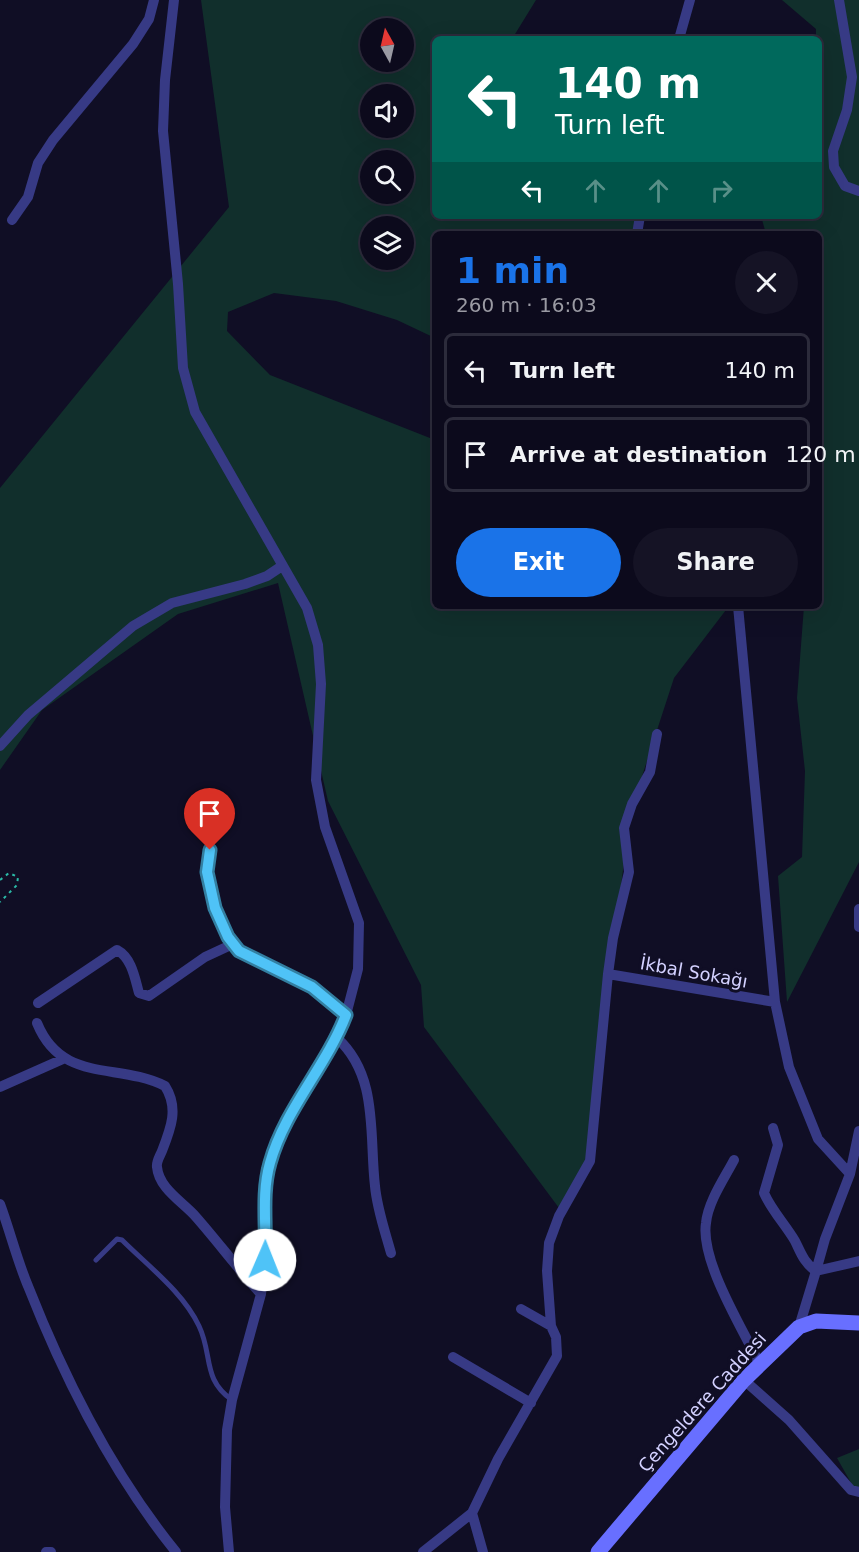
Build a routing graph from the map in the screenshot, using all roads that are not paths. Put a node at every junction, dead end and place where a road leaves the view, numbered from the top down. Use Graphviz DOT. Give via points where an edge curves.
graph roads {
  1 [pos="154,0"];
  2 [pos="174,0"];
  3 [pos="690,0"];
  4 [pos="839,0"];
  5 [pos="680,36"];
  6 [pos="859,191"];
  7 [pos="12,220"];
  8 [pos="282,566"];
  9 [pos="738,609"];
  10 [pos="657,734"];
  11 [pos="0,746"];
  12 [pos="210,850"];
  13 [pos="859,909"];
  14 [pos="859,927"];
  15 [pos="233,944"];
  16 [pos="608,974"];
  17 [pos="775,1002"];
  18 [pos="38,1003"];
  19 [pos="346,1015"];
  20 [pos="37,1023"];
  21 [pos="337,1038"];
  22 [pos="63,1059"];
  23 [pos="0,1087"];
  24 [pos="773,1128"];
  25 [pos="859,1131"];
  26 [pos="734,1160"];
  27 [pos="850,1174"];
  28 [pos="0,1204"];
  29 [pos="391,1253"];
  30 [pos="96,1260"];
  31 [pos="859,1261"];
  32 [pos="816,1271"];
  33 [pos="261,1293"];
  34 [pos="522,1309"];
  35 [pos="859,1323"];
  36 [pos="551,1326"];
  37 [pos="799,1327"];
  38 [pos="453,1357"];
  39 [pos="759,1363"];
  40 [pos="744,1380"];
  41 [pos="232,1400"];
  42 [pos="531,1403"];
  43 [pos="859,1492"];
  44 [pos="472,1513"];
  45 [pos="46,1552"];
  46 [pos="51,1552"];
  47 [pos="176,1552"];
  48 [pos="229,1552"];
  49 [pos="423,1552"];
  50 [pos="483,1552"];
  51 [pos="598,1552"];
  1 -- 7 [label="street" via="149,19 133,44 38,163 28,197"];
  2 -- 8 [label="street" via="163,131 183,368 195,412"];
  3 -- 5 [label="street"];
  4 -- 6 [label="street" via="852,76 847,110 833,151 834,167 845,186"];
  8 -- 11 [label="street" via="245,584 172,603 133,626 28,715"];
  8 -- 19 [label="street" via="307,608 318,645 321,684 316,780 325,827 359,923 358,969"];
  9 -- 17 [label="street"];
  10 -- 16 [label="street" via="650,772 624,828 629,872"];
  12 -- 15 [label="street" via="208,883 215,908"];
  13 -- 14 [label="street"];
  15 -- 18 [label="street" via="205,957 149,996 139,993 133,971 117,950"];
  15 -- 19 [label="street" via="239,951 312,987"];
  16 -- 17 [label="street, İkbal Sokağı"];
  16 -- 36 [label="street" via="590,1161 549,1243"];
  17 -- 27 [label="street" via="789,1067 818,1139"];
  19 -- 21 [label="street"];
  20 -- 22 [label="street" via="43,1038"];
  21 -- 29 [label="street" via="355,1061 369,1098 377,1204"];
  21 -- 33 [label="street" via="293,1113 270,1164"];
  22 -- 23 [label="street"];
  22 -- 33 [label="street" via="151,1079 165,1086 174,1108 172,1125 156,1165 158,1175"];
  24 -- 32 [label="street" via="778,1145 764,1192 806,1265"];
  25 -- 27 [label="street"];
  26 -- 39 [label="street" via="705,1224 707,1242 710,1262"];
  27 -- 32 [label="street"];
  28 -- 47 [label="street" via="27,1284 72,1387 124,1481"];
  30 -- 41 [label="lane" via="117,1239 122,1239 160,1276 201,1328 216,1387"];
  31 -- 32 [label="street"];
  32 -- 37 [label="street"];
  33 -- 41 [label="street"];
  34 -- 36 [label="street"];
  35 -- 37 [label="main road" via="816,1321"];
  36 -- 42 [label="street" via="556,1337 556,1356"];
  37 -- 39 [label="main road, Çengeldere Caddesi"];
  38 -- 42 [label="street"];
  39 -- 40 [label="main road, Çengeldere Caddesi"];
  40 -- 43 [label="street" via="789,1420 851,1490"];
  40 -- 51 [label="main road, Çengeldere Caddesi"];
  41 -- 48 [label="street" via="226,1440"];
  42 -- 44 [label="street"];
  44 -- 49 [label="street"];
  44 -- 50 [label="street"];
  45 -- 46 [label="street"];
}
